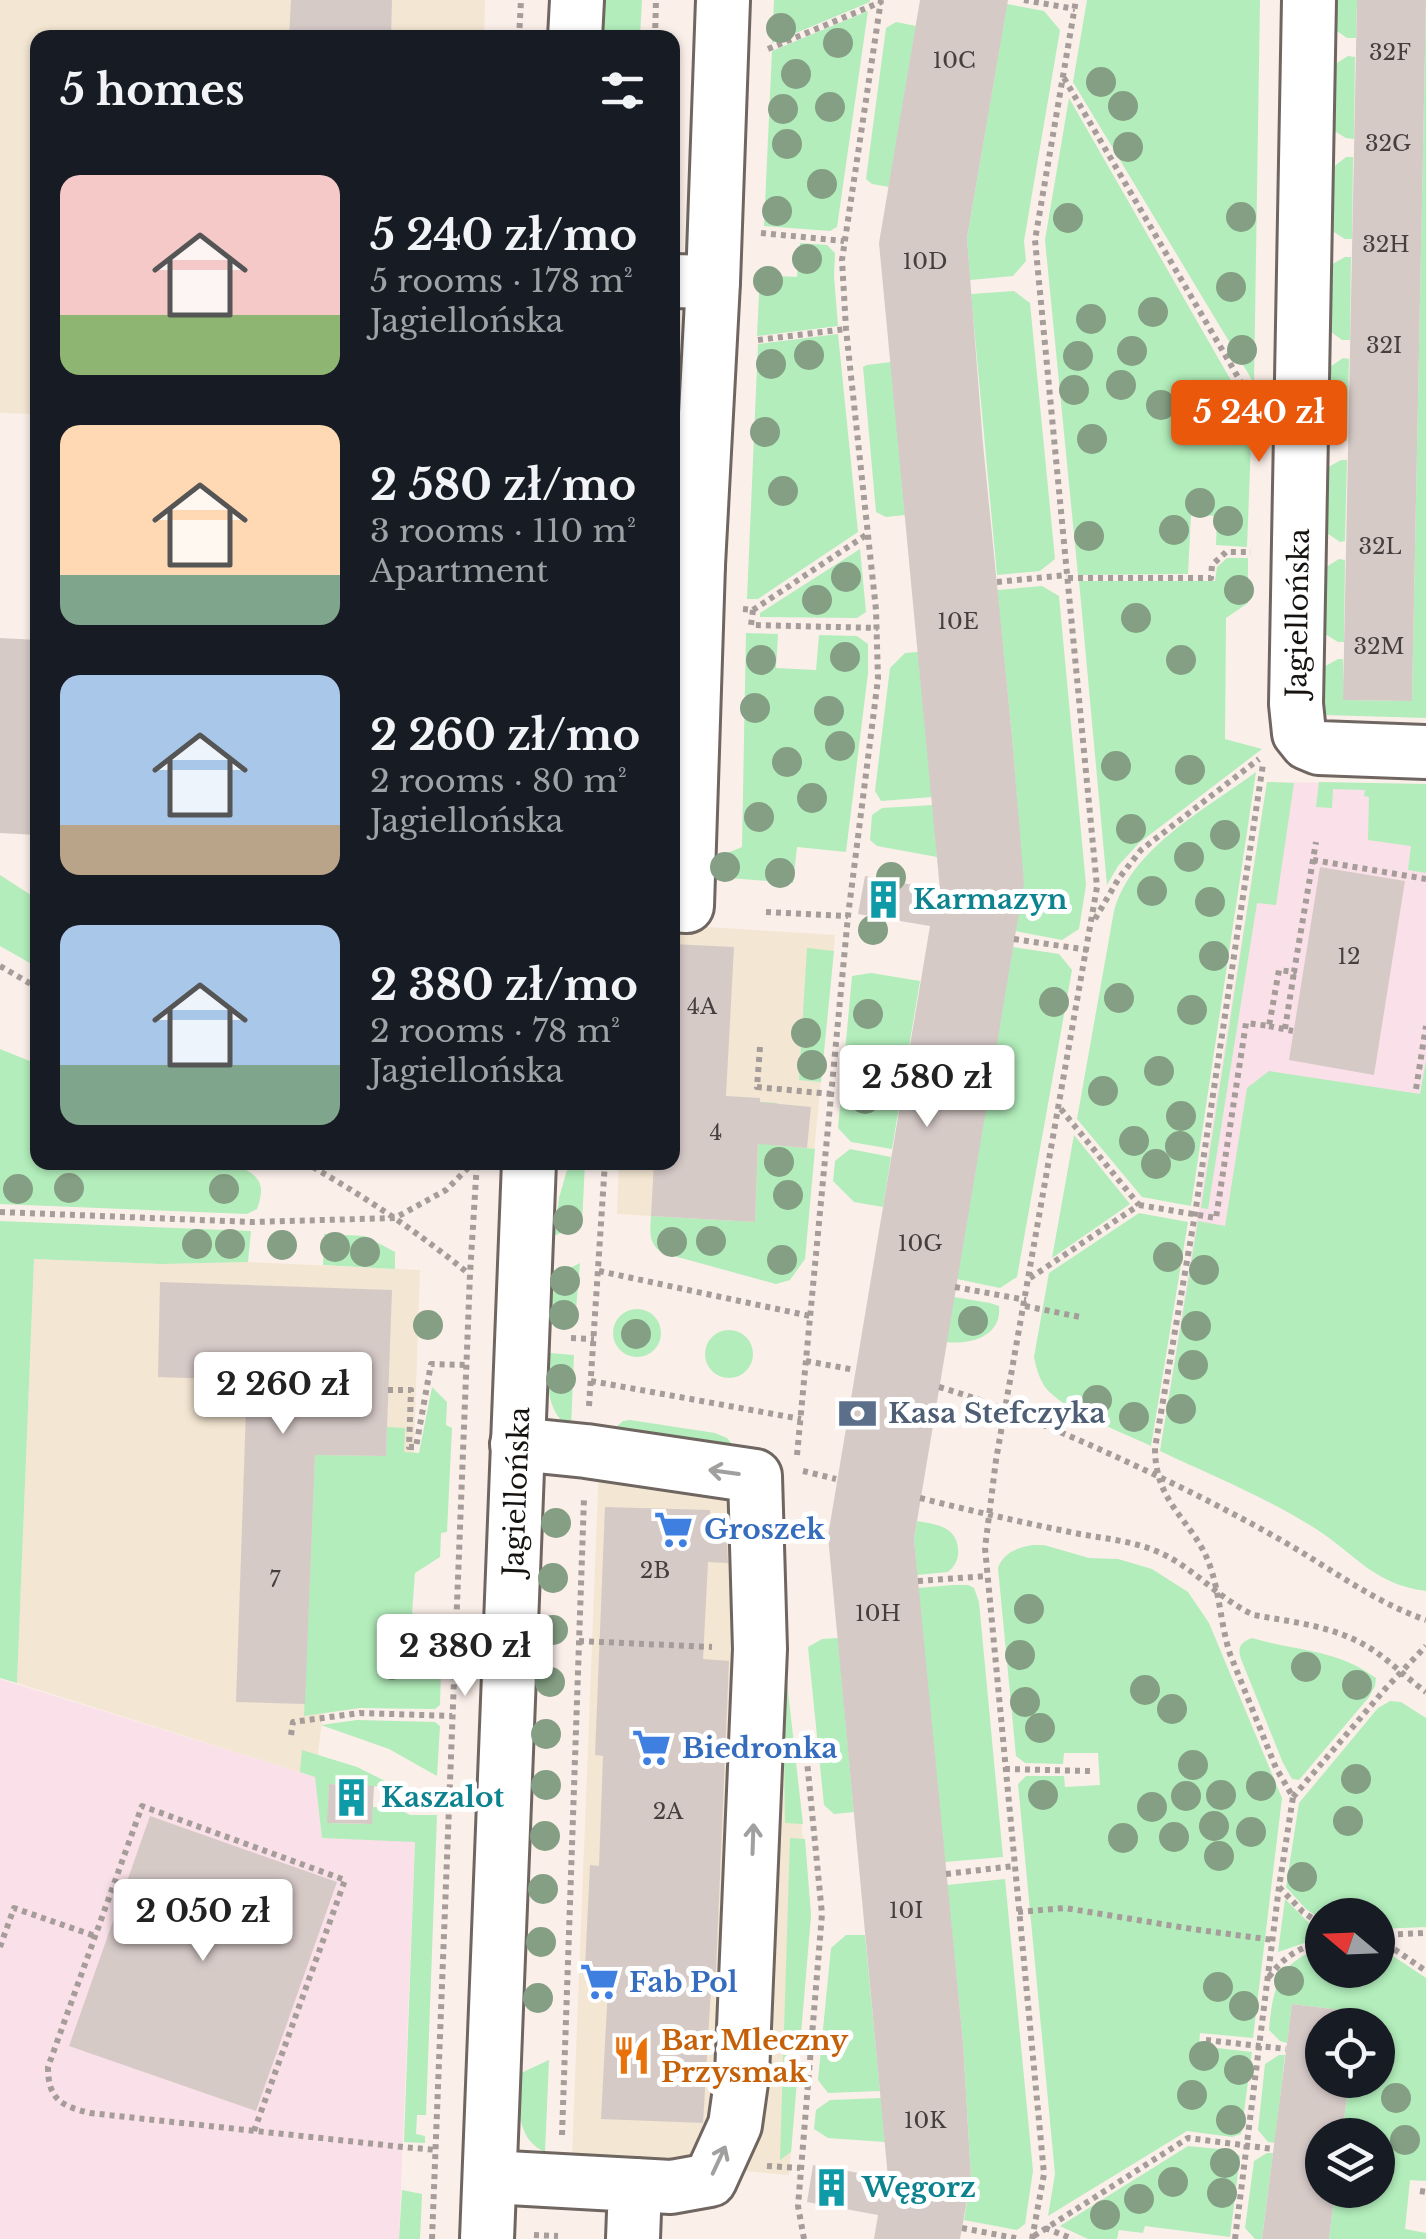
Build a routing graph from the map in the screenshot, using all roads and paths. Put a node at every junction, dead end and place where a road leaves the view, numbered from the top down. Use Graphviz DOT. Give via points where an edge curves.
graph roads {
  1 [pos="521,0"];
  2 [pos="577,0"];
  3 [pos="656,0"];
  4 [pos="722,0"];
  5 [pos="1024,0"];
  6 [pos="1309,0"];
  7 [pos="881,1"];
  8 [pos="1076,4"];
  9 [pos="519,30"];
  10 [pos="576,30"];
  11 [pos="655,30"];
  12 [pos="720,68"];
  13 [pos="1063,76"];
  14 [pos="714,228"];
  15 [pos="844,240"];
  16 [pos="692,281"];
  17 [pos="846,329"];
  18 [pos="709,346"];
  19 [pos="1302,387"];
  20 [pos="869,532"];
  21 [pos="1298,554"];
  22 [pos="1067,576"];
  23 [pos="690,578"];
  24 [pos="997,582"];
  25 [pos="753,610"];
  26 [pos="878,628"];
  27 [pos="1426,752"];
  28 [pos="1316,842"];
  29 [pos="1313,860"];
  30 [pos="1426,879"];
  31 [pos="680,906"];
  32 [pos="766,912"];
  33 [pos="848,916"];
  34 [pos="1092,924"];
  35 [pos="1014,939"];
  36 [pos="1088,950"];
  37 [pos="0,966"];
  38 [pos="1294,972"];
  39 [pos="30,983"];
  40 [pos="1268,1026"];
  41 [pos="1426,1026"];
  42 [pos="760,1046"];
  43 [pos="1416,1090"];
  44 [pos="831,1094"];
  45 [pos="1060,1108"];
  46 [pos="318,1170"];
  47 [pos="467,1170"];
  48 [pos="476,1170"];
  49 [pos="528,1170"];
  50 [pos="605,1170"];
  51 [pos="1139,1205"];
  52 [pos="0,1212"];
  53 [pos="1195,1214"];
  54 [pos="395,1218"];
  55 [pos="599,1271"];
  56 [pos="470,1274"];
  57 [pos="1029,1279"];
  58 [pos="955,1288"];
  59 [pos="1025,1303"];
  60 [pos="810,1316"];
  61 [pos="1080,1317"];
  62 [pos="466,1365"];
  63 [pos="855,1370"];
  64 [pos="591,1381"];
  65 [pos="939,1387"];
  66 [pos="388,1390"];
  67 [pos="1006,1409"];
  68 [pos="801,1419"];
  69 [pos="517,1444"];
  70 [pos="586,1452"];
  71 [pos="796,1470"];
  72 [pos="1158,1475"];
  73 [pos="836,1480"];
  74 [pos="920,1498"];
  75 [pos="988,1514"];
  76 [pos="987,1576"];
  77 [pos="918,1580"];
  78 [pos="1216,1589"];
  79 [pos="1426,1620"];
  80 [pos="578,1641"];
  81 [pos="1426,1646"];
  82 [pos="760,1649"];
  83 [pos="1400,1672"];
  84 [pos="1426,1692"];
  85 [pos="452,1716"];
  86 [pos="291,1735"];
  87 [pos="1005,1770"];
  88 [pos="1090,1771"];
  89 [pos="1293,1797"];
  90 [pos="1014,1866"];
  91 [pos="946,1874"];
  92 [pos="1279,1887"];
  93 [pos="1018,1912"];
  94 [pos="1305,1913"];
  95 [pos="1426,1933"];
  96 [pos="95,1936"];
  97 [pos="1395,1936"];
  98 [pos="1273,1940"];
  99 [pos="1305,1946"];
  100 [pos="0,1947"];
  101 [pos="1395,1949"];
  102 [pos="1426,1971"];
  103 [pos="1268,1978"];
  104 [pos="1206,2040"];
  105 [pos="1258,2046"];
  106 [pos="1286,2049"];
  107 [pos="254,2131"];
  108 [pos="1246,2145"];
  109 [pos="1274,2148"];
  110 [pos="437,2150"];
  111 [pos="490,2177"];
  112 [pos="561,2180"];
  113 [pos="635,2185"];
  114 [pos="962,2228"];
  115 [pos="1044,2228"];
  116 [pos="1033,2238"];
  117 [pos="432,2239"];
  118 [pos="487,2239"];
  119 [pos="559,2239"];
  120 [pos="633,2239"];
  121 [pos="1020,2239"];
  122 [pos="1073,2239"];
  123 [pos="1235,2239"];
  1 -- 9 [label="path"];
  2 -- 10 [label="street"];
  3 -- 11 [label="path"];
  4 -- 12 [label="street"];
  5 -- 8 [label="path"];
  6 -- 19 [label="street, Jagiellońska"];
  7 -- 12 [label="path"];
  7 -- 15 [label="path"];
  8 -- 13 [label="path"];
  12 -- 14 [label="street"];
  13 -- 19 [label="path" via="1248,396"];
  13 -- 22 [label="path" via="1035,240"];
  14 -- 15 [label="path"];
  14 -- 16 [label="street"];
  15 -- 17 [label="path"];
  16 -- 18 [label="street"];
  17 -- 18 [label="path"];
  17 -- 20 [label="path"];
  18 -- 23 [label="street"];
  19 -- 21 [label="street, Jagiellońska"];
  20 -- 25 [label="path"];
  20 -- 26 [label="path"];
  21 -- 22 [label="path" via="1226,552 1210,578"];
  21 -- 27 [label="street, Jagiellońska" via="1296,717 1302,738 1326,749"];
  22 -- 24 [label="path"];
  22 -- 34 [label="path" via="1097,887"];
  23 -- 25 [label="path"];
  23 -- 31 [label="street" via="687,906"];
  25 -- 26 [label="path" via="752,625"];
  26 -- 33 [label="path" via="878,679"];
  28 -- 29 [label="path"];
  29 -- 30 [label="path"];
  29 -- 38 [label="path"];
  32 -- 33 [label="path"];
  33 -- 44 [label="path"];
  34 -- 36 [label="path"];
  34 -- 53 [label="path" via="1142,850 1264,756"];
  35 -- 36 [label="path"];
  36 -- 45 [label="path"];
  37 -- 39 [label="path"];
  38 -- 40 [label="path" via="1279,970"];
  38 -- 40 [label="path" via="1289,1030"];
  40 -- 53 [label="path" via="1246,1023 1216,1218"];
  41 -- 43 [label="path"];
  42 -- 44 [label="path" via="757,1087"];
  44 -- 60 [label="path"];
  45 -- 51 [label="path"];
  45 -- 57 [label="path"];
  46 -- 54 [label="path"];
  47 -- 54 [label="path"];
  48 -- 56 [label="path"];
  49 -- 69 [label="street, Jagiellońska"];
  50 -- 55 [label="path"];
  51 -- 53 [label="path"];
  51 -- 57 [label="path"];
  52 -- 54 [label="path" via="252,1222"];
  53 -- 72 [label="path" via="1155,1448"];
  54 -- 56 [label="path"];
  55 -- 60 [label="path"];
  55 -- 64 [label="path"];
  56 -- 62 [label="path"];
  57 -- 59 [label="path"];
  58 -- 59 [label="path"];
  59 -- 61 [label="path"];
  59 -- 67 [label="path"];
  60 -- 63 [label="path" via="806,1360"];
  62 -- 66 [label="path" via="431,1364 416,1447 409,1447 411,1390"];
  62 -- 85 [label="path"];
  64 -- 68 [label="path"];
  64 -- 70 [label="path"];
  65 -- 67 [label="path"];
  67 -- 72 [label="path"];
  67 -- 75 [label="path"];
  69 -- 70 [label="street"];
  69 -- 111 [label="street, Jagiellońska"];
  70 -- 80 [label="path"];
  82 -- 70 [label="street, one-way" via="755,1476"];
  71 -- 73 [label="path"];
  72 -- 78 [label="path" via="1204,1552"];
  72 -- 79 [label="path" via="1396,1610"];
  74 -- 75 [label="path"];
  75 -- 76 [label="path"];
  75 -- 78 [label="path" via="1142,1546"];
  76 -- 77 [label="path"];
  76 -- 87 [label="path"];
  78 -- 83 [label="path" via="1254,1615 1337,1632"];
  78 -- 89 [label="path" via="1230,1654"];
  80 -- 82 [label="path"];
  80 -- 112 [label="path"];
  81 -- 83 [label="path"];
  113 -- 82 [label="street, one-way" via="710,2180 735,2125"];
  83 -- 84 [label="path"];
  83 -- 89 [label="path"];
  85 -- 86 [label="path" via="360,1714 293,1722"];
  85 -- 110 [label="path"];
  87 -- 88 [label="path"];
  87 -- 90 [label="path"];
  89 -- 92 [label="path"];
  90 -- 91 [label="path"];
  90 -- 93 [label="path"];
  92 -- 94 [label="path"];
  92 -- 98 [label="path"];
  93 -- 98 [label="path" via="1066,1908"];
  93 -- 116 [label="path" via="1044,2174"];
  95 -- 97 [label="path"];
  96 -- 100 [label="path" via="14,1908"];
  96 -- 107 [label="path" via="48,2067 53,2094 90,2113"];
  96 -- 107 [label="path" via="142,1806 345,1880"];
  98 -- 103 [label="path"];
  99 -- 103 [label="path"];
  101 -- 102 [label="path"];
  103 -- 105 [label="path"];
  104 -- 105 [label="path"];
  105 -- 106 [label="path"];
  105 -- 108 [label="path"];
  107 -- 110 [label="path"];
  108 -- 109 [label="path"];
  108 -- 115 [label="path" via="1188,2138"];
  108 -- 123 [label="path"];
  110 -- 117 [label="path"];
  111 -- 112 [label="street"];
  111 -- 118 [label="street, Jagiellońska"];
  112 -- 113 [label="street"];
  112 -- 119 [label="path"];
  113 -- 120 [label="street"];
  114 -- 121 [label="path"];
  115 -- 116 [label="path"];
  115 -- 122 [label="path"];
}
